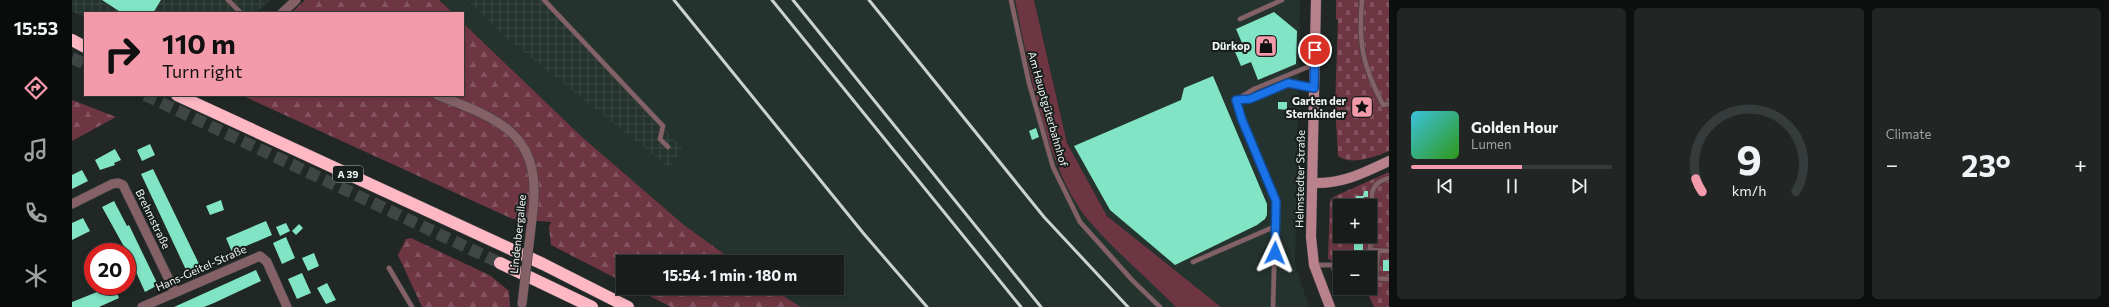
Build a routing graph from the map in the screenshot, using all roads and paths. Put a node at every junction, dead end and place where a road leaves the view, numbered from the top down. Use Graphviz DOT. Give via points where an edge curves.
graph roads {
  1 [pos="230,0"];
  2 [pos="296,0"];
  3 [pos="544,0"];
  4 [pos="1011,0"];
  5 [pos="1282,0"];
  6 [pos="1316,0"];
  7 [pos="1362,0"];
  8 [pos="240,12"];
  9 [pos="283,12"];
  10 [pos="294,12"];
  11 [pos="1240,19"];
  12 [pos="72,40"];
  13 [pos="84,46"];
  14 [pos="1315,64"];
  15 [pos="1314,88"];
  16 [pos="178,96"];
  17 [pos="439,96"];
  18 [pos="1236,100"];
  19 [pos="1389,104"];
  20 [pos="668,146"];
  21 [pos="1389,161"];
  22 [pos="1389,178"];
  23 [pos="1313,183"];
  24 [pos="72,204"];
  25 [pos="1276,226"];
  26 [pos="1370,250"];
  27 [pos="1378,251"];
  28 [pos="1389,251"];
  29 [pos="1193,262"];
  30 [pos="500,263"];
  31 [pos="1377,264"];
  32 [pos="1314,265"];
  33 [pos="1333,266"];
  34 [pos="389,268"];
  35 [pos="1377,278"];
  36 [pos="1389,279"];
  37 [pos="175,292"];
  38 [pos="522,306"];
  39 [pos="142,307"];
  40 [pos="287,307"];
  41 [pos="412,307"];
  42 [pos="592,307"];
  43 [pos="628,307"];
  44 [pos="1160,307"];
  45 [pos="1273,307"];
  46 [pos="1330,307"];
  1 -- 8 [label="lane"];
  2 -- 9 [label="street"];
  2 -- 10 [label="street"];
  3 -- 20 [label="lane" via="662,126 660,138"];
  4 -- 44 [label="lane, Am Hauptgüterbahnhof" via="1029,83 1053,167 1080,222"];
  5 -- 11 [label="lane"];
  6 -- 14 [label="main road, Helmstedter Straße"];
  7 -- 19 [label="lane" via="1360,22 1363,57 1383,105"];
  12 -- 13 [label="highway"];
  14 -- 15 [label="main road, Helmstedter Straße"];
  14 -- 18 [label="lane" via="1254,89"];
  15 -- 18 [label="lane" via="1288,83 1250,99"];
  15 -- 23 [label="main road, Helmstedter Straße"];
  16 -- 43 [label="highway, A 39" via="543,264"];
  17 -- 38 [label="street, Lindenbergallee, bridge" via="494,118 518,140 529,158 534,196"];
  18 -- 25 [label="lane" via="1276,201"];
  21 -- 23 [label="main road" via="1347,180"];
  22 -- 26 [label="lane" via="1379,181 1372,193"];
  23 -- 32 [label="main road, Helmstedter Straße" via="1311,237"];
  24 -- 37 [label="street, Brehmstraße" via="112,184 123,185"];
  25 -- 29 [label="lane"];
  25 -- 45 [label="lane"];
  26 -- 27 [label="lane"];
  27 -- 28 [label="lane"];
  27 -- 31 [label="lane"];
  30 -- 42 [label="highway"];
  32 -- 33 [label="lane"];
  32 -- 46 [label="main road, Helmstedter Straße"];
  34 -- 41 [label="lane"];
  35 -- 36 [label="lane"];
  37 -- 39 [label="street, Hans-Geitel-Straße"];
  37 -- 40 [label="street, Hans-Geitel-Straße" via="260,256 267,262"];
}
